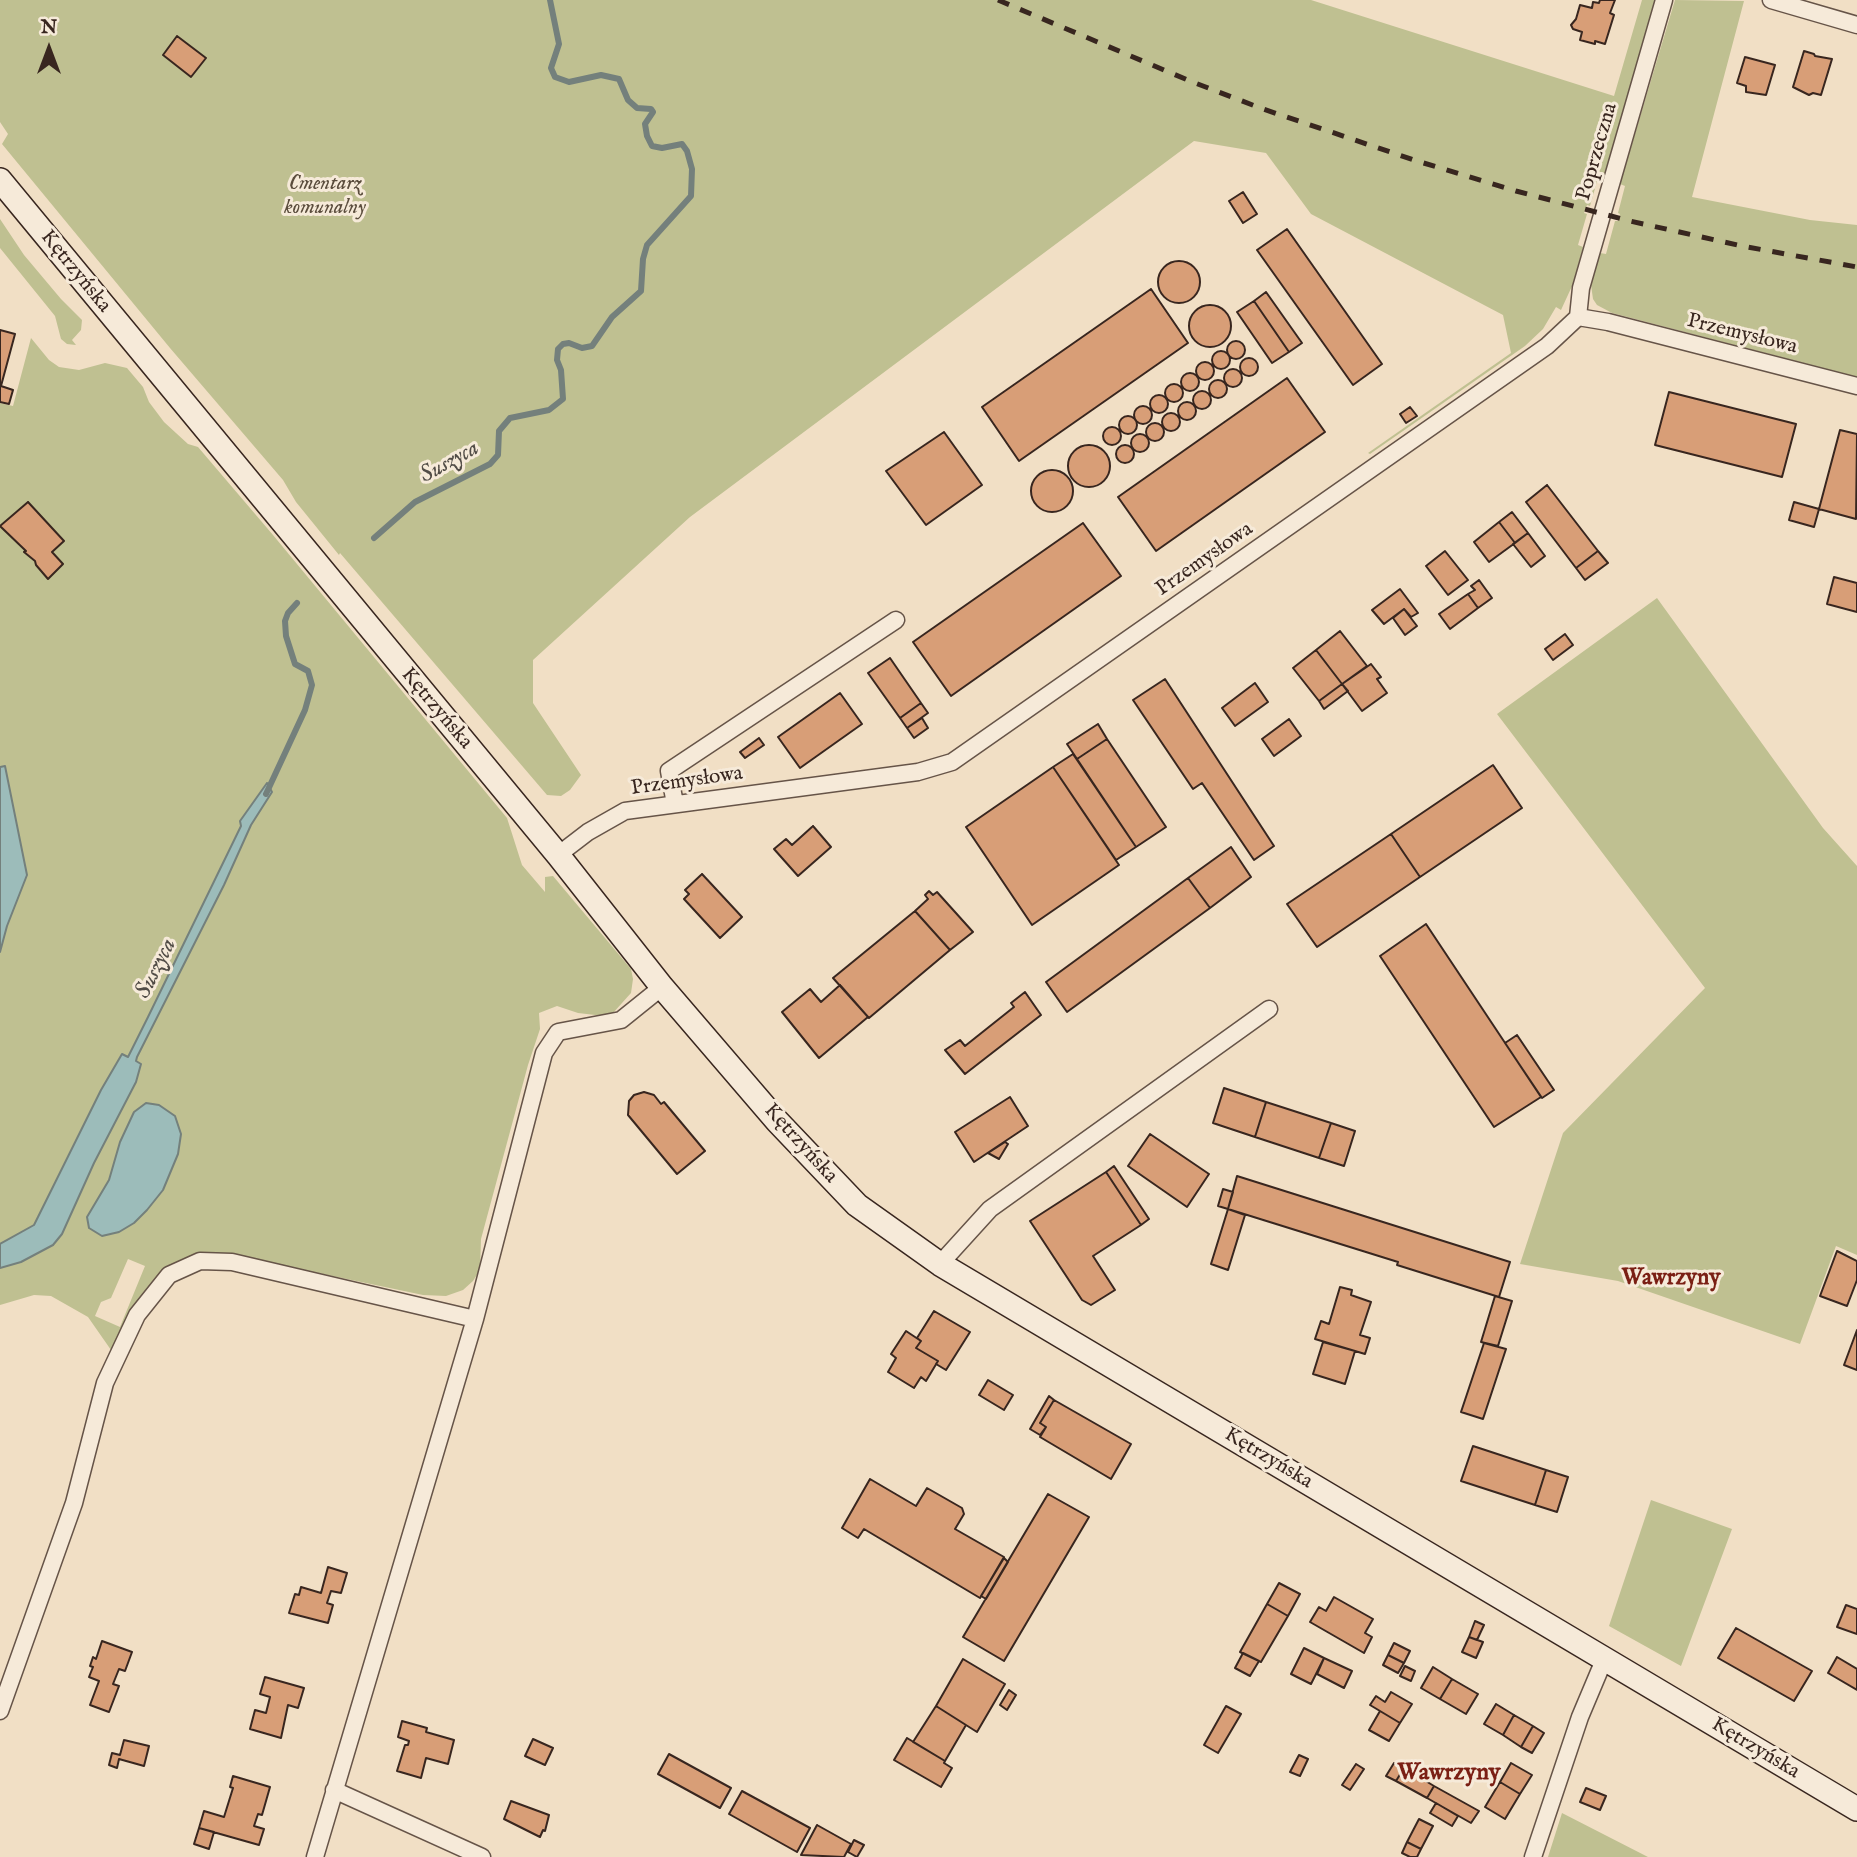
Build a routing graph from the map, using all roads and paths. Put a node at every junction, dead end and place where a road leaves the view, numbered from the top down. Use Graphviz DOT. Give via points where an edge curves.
graph roads {
  1 [pos="1664,0"];
  2 [pos="1771,0"];
  3 [pos="1857,25"];
  4 [pos="0,180"];
  5 [pos="1578,317"];
  6 [pos="1857,386"];
  7 [pos="896,620"];
  8 [pos="675,804"];
  9 [pos="558,855"];
  10 [pos="662,987"];
  11 [pos="1269,1009"];
  12 [pos="940,1264"];
  13 [pos="475,1319"];
  14 [pos="1604,1660"];
  15 [pos="0,1712"];
  16 [pos="334,1790"];
  17 [pos="1857,1809"];
  18 [pos="316,1857"];
  19 [pos="482,1857"];
  20 [pos="1533,1857"];
  1 -- 5 [label="street, Poprzeczna" via="1581,288"];
  2 -- 3 [label="street"];
  4 -- 9 [label="main road, Kętrzyńska"];
  5 -- 6 [label="street, Przemysłowa"];
  5 -- 8 [label="street, Przemysłowa" via="1547,346 952,762 918,772"];
  7 -- 8 [label="street" via="670,771"];
  8 -- 9 [label="street, Przemysłowa" via="625,811"];
  9 -- 10 [label="main road, Kętrzyńska"];
  10 -- 12 [label="main road, Kętrzyńska" via="777,1121 857,1205"];
  10 -- 13 [label="street" via="621,1020 558,1032 544,1053"];
  11 -- 12 [label="street" via="990,1209"];
  12 -- 14 [label="main road, Kętrzyńska"];
  13 -- 15 [label="street" via="232,1262 200,1261 169,1275 137,1315 104,1383 74,1503"];
  13 -- 16 [label="street"];
  14 -- 17 [label="main road, Kętrzyńska"];
  14 -- 20 [label="street"];
  16 -- 18 [label="street"];
  16 -- 19 [label="street"];
}
